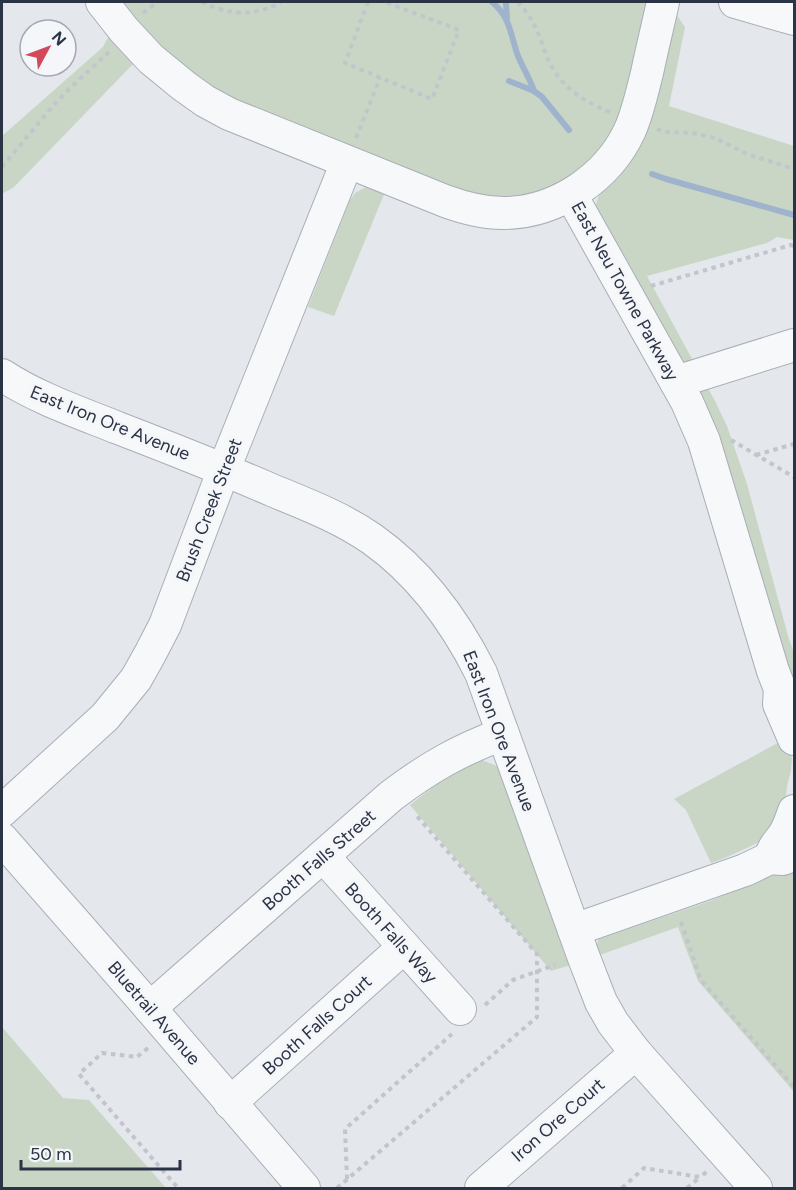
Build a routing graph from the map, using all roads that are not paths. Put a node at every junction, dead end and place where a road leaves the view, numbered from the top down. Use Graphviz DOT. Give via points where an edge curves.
graph roads {
  1 [pos="102,2"];
  2 [pos="663,2"];
  3 [pos="735,2"];
  4 [pos="795,19"];
  5 [pos="347,162"];
  6 [pos="571,195"];
  7 [pos="795,345"];
  8 [pos="2,375"];
  9 [pos="676,382"];
  10 [pos="224,469"];
  11 [pos="788,696"];
  12 [pos="503,734"];
  13 [pos="795,739"];
  14 [pos="794,804"];
  15 [pos="2,811"];
  16 [pos="2,839"];
  17 [pos="323,856"];
  18 [pos="782,856"];
  19 [pos="574,930"];
  20 [pos="404,947"];
  21 [pos="150,1008"];
  22 [pos="466,1016"];
  23 [pos="636,1053"];
  24 [pos="230,1103"];
  25 [pos="304,1188"];
  26 [pos="481,1188"];
  27 [pos="756,1188"];
  1 -- 5 [label="street, East Neu Towne Parkway" via="151,59 205,101"];
  2 -- 6 [label="street" via="630,130 611,160"];
  3 -- 4 [label="street"];
  5 -- 6 [label="street, East Neu Towne Parkway" via="467,209 485,212 524,211"];
  5 -- 10 [label="street, Brush Creek Street"];
  6 -- 9 [label="street, East Neu Towne Parkway"];
  7 -- 9 [label="street"];
  8 -- 10 [label="street, East Iron Ore Avenue" via="51,402"];
  9 -- 11 [label="street, East Neu Towne Parkway" via="704,441 768,656"];
  10 -- 12 [label="street, East Iron Ore Avenue" via="348,524 404,566 459,632 481,672"];
  10 -- 15 [label="street, Brush Creek Street" via="165,625 136,679 105,717"];
  11 -- 13 [label="street, East Neu Towne Parkway" via="779,704"];
  12 -- 17 [label="street, Booth Falls Street" via="473,745 416,777"];
  12 -- 19 [label="street, East Iron Ore Avenue"];
  14 -- 18 [label="street" via="791,822 773,848"];
  16 -- 21 [label="street, Bluetrail Avenue"];
  17 -- 20 [label="street, Booth Falls Way"];
  17 -- 21 [label="street, Booth Falls Street"];
  18 -- 19 [label="street"];
  19 -- 23 [label="street, East Iron Ore Avenue" via="601,1002"];
  20 -- 22 [label="street, Booth Falls Way"];
  20 -- 24 [label="street, Booth Falls Court"];
  21 -- 24 [label="street, Bluetrail Avenue"];
  23 -- 26 [label="street, Iron Ore Court"];
  23 -- 27 [label="street, East Iron Ore Avenue"];
  24 -- 25 [label="street, Bluetrail Avenue"];
}
